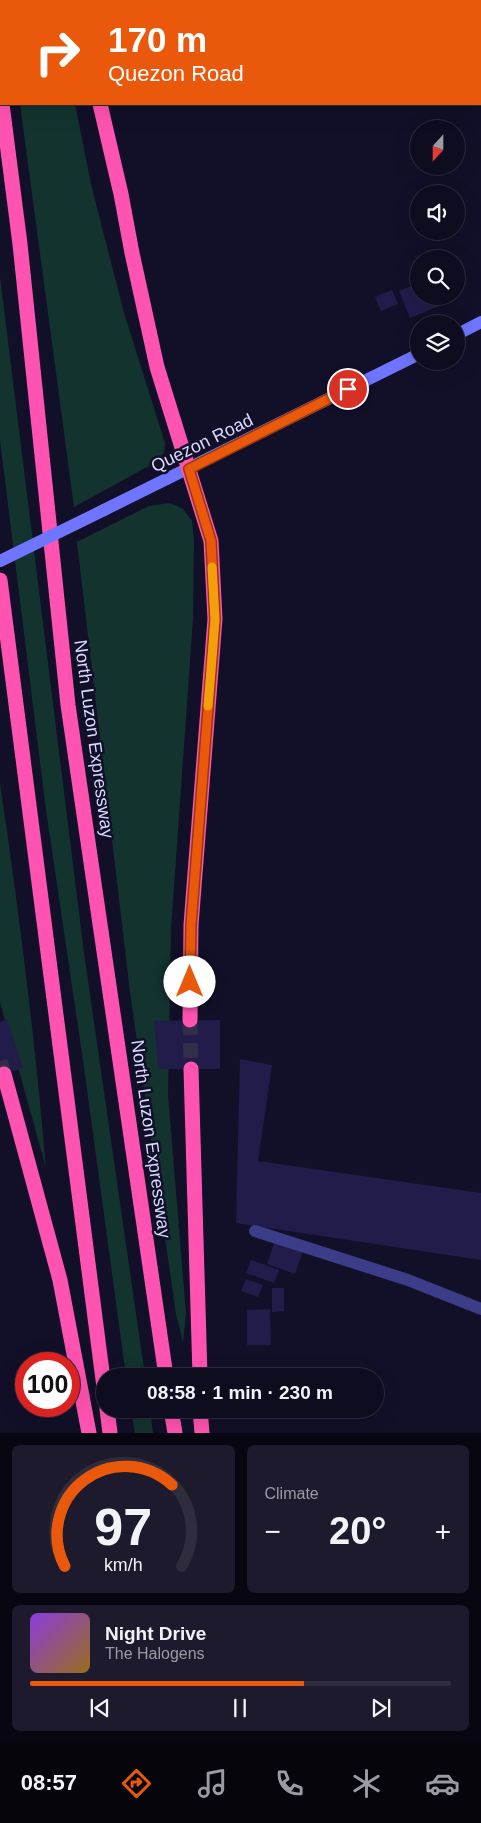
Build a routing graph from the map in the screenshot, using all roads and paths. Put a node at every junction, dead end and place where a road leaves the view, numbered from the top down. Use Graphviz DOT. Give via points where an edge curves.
graph roads {
  1 [pos="2,105"];
  2 [pos="100,105"];
  3 [pos="481,322"];
  4 [pos="465,330"];
  5 [pos="410,358"];
  6 [pos="189,469"];
  7 [pos="0,561"];
  8 [pos="0,580"];
  9 [pos="190,1020"];
  10 [pos="190,1069"];
  11 [pos="4,1074"];
  12 [pos="255,1231"];
  13 [pos="481,1309"];
  14 [pos="102,1368"];
  15 [pos="165,1368"];
  16 [pos="200,1368"];
  17 [pos="108,1418"];
  18 [pos="172,1418"];
  19 [pos="201,1418"];
  20 [pos="89,1433"];
  21 [pos="110,1433"];
  22 [pos="175,1433"];
  23 [pos="202,1433"];
  1 -- 15 [label="highway, North Luzon Expressway" via="20,244 68,704"];
  2 -- 6 [label="highway" via="157,367"];
  3 -- 4 [label="main road"];
  5 -- 6 [label="main road, Quezon Road"];
  6 -- 7 [label="main road, Quezon Road, bridge"];
  6 -- 9 [label="highway" via="211,541 215,620 191,925"];
  8 -- 14 [label="highway"];
  10 -- 16 [label="highway"];
  11 -- 20 [label="highway" via="60,1280"];
  12 -- 13 [label="street" via="408,1280"];
  17 -- 21 [label="highway"];
  18 -- 22 [label="highway"];
  19 -- 23 [label="highway"];
}
